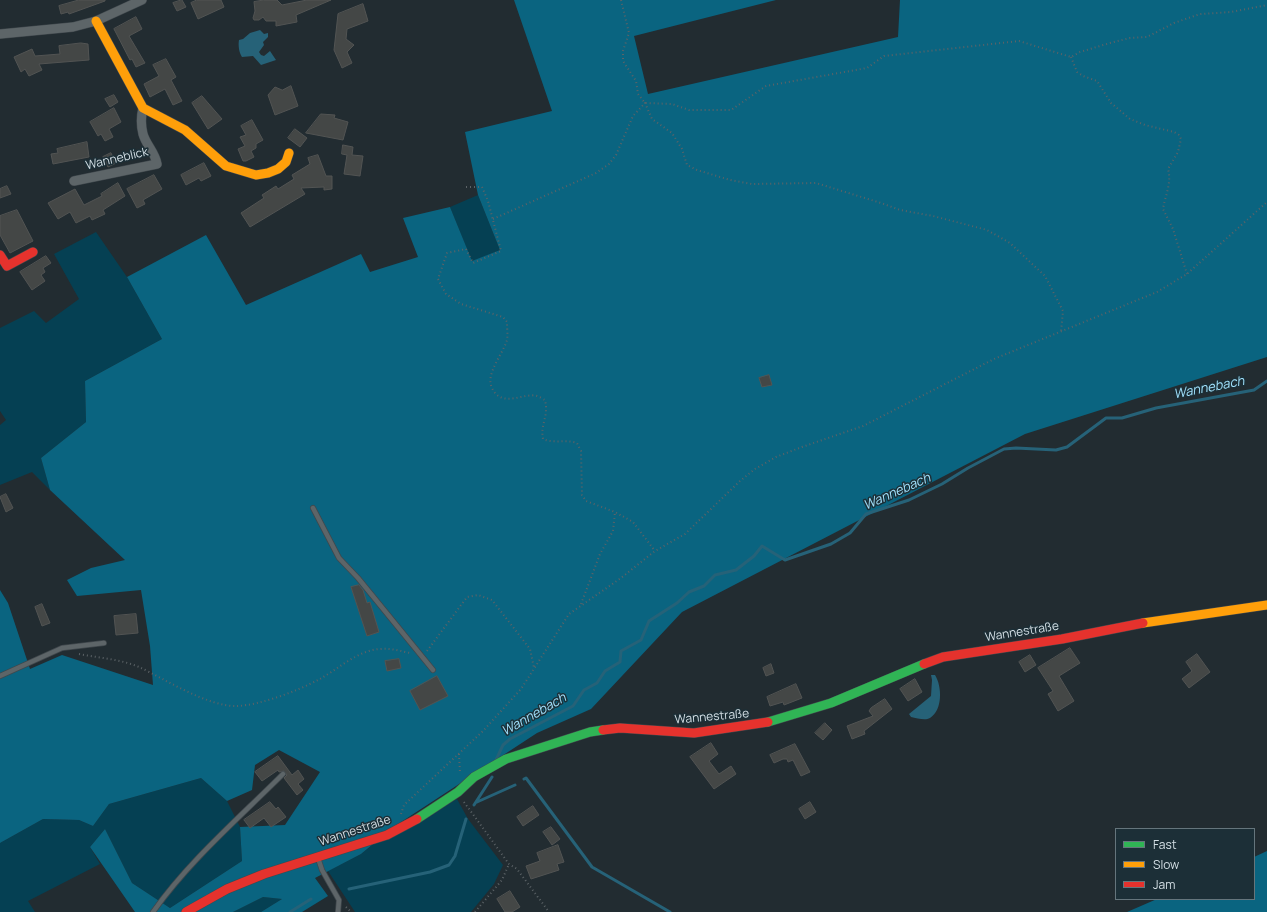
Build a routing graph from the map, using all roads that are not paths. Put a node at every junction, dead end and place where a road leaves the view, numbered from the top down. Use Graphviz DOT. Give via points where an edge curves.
graph roads {
  1 [pos="142,0"];
  2 [pos="123,4"];
  3 [pos="96,22"];
  4 [pos="0,34"];
  5 [pos="143,108"];
  6 [pos="289,153"];
  7 [pos="74,181"];
  8 [pos="33,252"];
  9 [pos="0,255"];
  10 [pos="313,508"];
  11 [pos="1267,605"];
  12 [pos="104,643"];
  13 [pos="433,670"];
  14 [pos="0,676"];
  15 [pos="283,774"];
  16 [pos="318,856"];
  17 [pos="153,912"];
  18 [pos="186,912"];
  19 [pos="338,912"];
  1 -- 2 [label="street"];
  2 -- 3 [label="street"];
  3 -- 4 [label="street" via="48,31"];
  3 -- 5 [label="street"];
  5 -- 6 [label="street" via="186,130 226,166 242,172 256,175 278,169 286,162"];
  5 -- 7 [label="street, Wanneblick" via="143,135 156,157 157,164"];
  8 -- 9 [label="street" via="7,266"];
  10 -- 13 [label="lane" via="339,558"];
  11 -- 16 [label="street, Wannestraße" via="1172,618 1062,639 943,657 831,702 761,724 694,733 620,728 590,732 506,759 401,829"];
  12 -- 14 [label="lane" via="62,648"];
  15 -- 17 [label="lane" via="201,856"];
  16 -- 18 [label="street, Wannestraße" via="227,889"];
  16 -- 19 [label="lane" via="322,870 339,900"];
}
